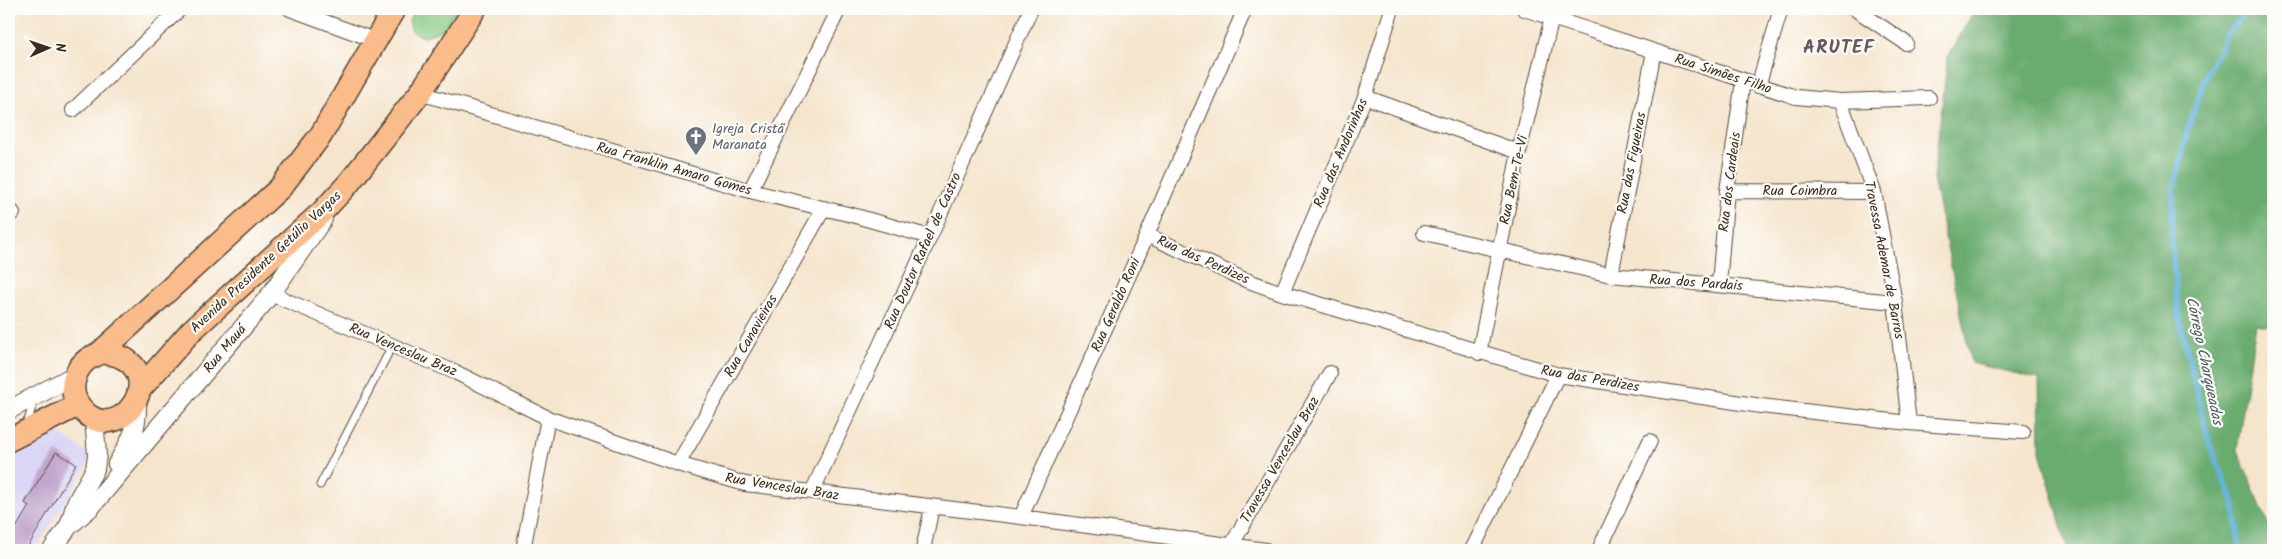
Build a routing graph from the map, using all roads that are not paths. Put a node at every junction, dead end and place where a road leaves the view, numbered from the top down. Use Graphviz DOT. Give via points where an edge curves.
graph roads {
  1 [pos="180,9"];
  2 [pos="290,9"];
  3 [pos="394,9"];
  4 [pos="475,9"];
  5 [pos="839,9"];
  6 [pos="1031,9"];
  7 [pos="1245,9"];
  8 [pos="1392,9"];
  9 [pos="1524,9"];
  10 [pos="1781,9"];
  11 [pos="1857,9"];
  12 [pos="1553,13"];
  13 [pos="377,41"];
  14 [pos="1906,43"];
  15 [pos="1654,51"];
  16 [pos="1743,81"];
  17 [pos="1758,86"];
  18 [pos="420,93"];
  19 [pos="1365,97"];
  20 [pos="1929,98"];
  21 [pos="1840,101"];
  22 [pos="73,110"];
  23 [pos="1519,152"];
  24 [pos="348,184"];
  25 [pos="750,191"];
  26 [pos="1727,191"];
  27 [pos="1874,192"];
  28 [pos="824,208"];
  29 [pos="1424,233"];
  30 [pos="1147,236"];
  31 [pos="930,237"];
  32 [pos="1499,252"];
  33 [pos="1610,275"];
  34 [pos="1719,284"];
  35 [pos="271,294"];
  36 [pos="1282,294"];
  37 [pos="1895,302"];
  38 [pos="392,346"];
  39 [pos="101,352"];
  40 [pos="1479,353"];
  41 [pos="1330,373"];
  42 [pos="75,375"];
  43 [pos="1558,375"];
  44 [pos="138,394"];
  45 [pos="35,396"];
  46 [pos="9,410"];
  47 [pos="86,412"];
  48 [pos="548,418"];
  49 [pos="1909,423"];
  50 [pos="2023,432"];
  51 [pos="16,439"];
  52 [pos="1650,441"];
  53 [pos="678,464"];
  54 [pos="320,485"];
  55 [pos="812,492"];
  56 [pos="91,507"];
  57 [pos="932,507"];
  58 [pos="1021,517"];
  59 [pos="68,527"];
  60 [pos="1231,546"];
  61 [pos="57,549"];
  62 [pos="523,550"];
  63 [pos="923,550"];
  64 [pos="1266,550"];
  65 [pos="1472,550"];
  66 [pos="1599,550"];
  1 -- 22 [label="street"];
  2 -- 13 [label="street"];
  3 -- 13 [label="main road"];
  4 -- 18 [label="main road, Avenida Presidente Getúlio Vargas"];
  5 -- 25 [label="street"];
  6 -- 31 [label="street, Rua Doutor Rafael de Castro"];
  7 -- 30 [label="street, Rua Geraldo Roni"];
  8 -- 19 [label="street, Rua das Andorinhas"];
  9 -- 12 [label="street, Rua Simões Filho"];
  10 -- 17 [label="street"];
  11 -- 14 [label="street"];
  12 -- 15 [label="street, Rua Simões Filho"];
  12 -- 23 [label="street, Rua Bem-Te-Vi"];
  13 -- 39 [label="main road" via="321,135 280,188"];
  15 -- 16 [label="street, Rua Simões Filho"];
  15 -- 33 [label="street, Rua das Figueiras"];
  16 -- 17 [label="street, Rua Simões Filho"];
  16 -- 26 [label="street, Rua dos Cardeais"];
  17 -- 21 [label="street, Rua Simões Filho" via="1796,97"];
  18 -- 24 [label="main road, Avenida Presidente Getúlio Vargas"];
  18 -- 25 [label="street, Rua Franklin Amaro Gomes"];
  19 -- 23 [label="street"];
  19 -- 36 [label="street, Rua das Andorinhas"];
  20 -- 21 [label="street, Rua Simões Filho"];
  21 -- 27 [label="street, Travessa Ademar de Barros"];
  23 -- 32 [label="street, Rua Bem-Te-Vi"];
  24 -- 35 [label="street, Rua Mauá"];
  24 -- 44 [label="main road, Avenida Presidente Getúlio Vargas" via="322,212 191,331"];
  25 -- 28 [label="street, Rua Franklin Amaro Gomes"];
  26 -- 27 [label="street, Rua Coimbra"];
  26 -- 34 [label="street, Rua dos Cardeais"];
  27 -- 37 [label="street, Travessa Ademar de Barros"];
  28 -- 31 [label="street, Rua Franklin Amaro Gomes"];
  28 -- 53 [label="street, Rua Canavieiras"];
  29 -- 32 [label="street, Rua dos Pardais"];
  30 -- 36 [label="street, Rua das Perdizes"];
  30 -- 58 [label="street, Rua Geraldo Roni"];
  31 -- 55 [label="street, Rua Doutor Rafael de Castro"];
  32 -- 33 [label="street, Rua dos Pardais"];
  32 -- 40 [label="street, Rua Bem-Te-Vi"];
  33 -- 34 [label="street, Rua dos Pardais"];
  34 -- 37 [label="street, Rua dos Pardais"];
  35 -- 38 [label="street, Rua Venceslau Braz"];
  35 -- 56 [label="street, Rua Mauá"];
  36 -- 40 [label="street, Rua das Perdizes"];
  37 -- 49 [label="street, Travessa Ademar de Barros"];
  38 -- 48 [label="street, Rua Venceslau Braz" via="457,373"];
  38 -- 54 [label="lane"];
  39 -- 42 [label="main road" via="84,362"];
  39 -- 44 [label="main road" via="128,361 138,379"];
  40 -- 43 [label="street, Rua das Perdizes"];
  41 -- 60 [label="street, Travessa Venceslau Braz"];
  42 -- 45 [label="street"];
  42 -- 47 [label="main road" via="74,396"];
  43 -- 49 [label="street, Rua das Perdizes" via="1761,406"];
  43 -- 65 [label="street"];
  44 -- 47 [label="main road" via="124,416 110,420"];
  44 -- 56 [label="street, Rua Mauá" via="138,421 134,435"];
  45 -- 46 [label="street"];
  45 -- 51 [label="lane"];
  47 -- 51 [label="main road"];
  47 -- 59 [label="street, Rua Mauá" via="97,455 95,469 76,503"];
  48 -- 53 [label="street, Rua Venceslau Braz"];
  48 -- 62 [label="street"];
  49 -- 50 [label="street, Rua das Perdizes"];
  52 -- 66 [label="street"];
  53 -- 55 [label="street, Rua Venceslau Braz" via="745,484"];
  55 -- 57 [label="street, Rua Venceslau Braz"];
  56 -- 59 [label="street, Rua Mauá"];
  57 -- 58 [label="street, Rua Venceslau Braz"];
  57 -- 63 [label="street"];
  58 -- 60 [label="street, Rua Venceslau Braz"];
  59 -- 61 [label="street, Rua Mauá"];
  60 -- 64 [label="street, Rua Venceslau Braz"];
}
